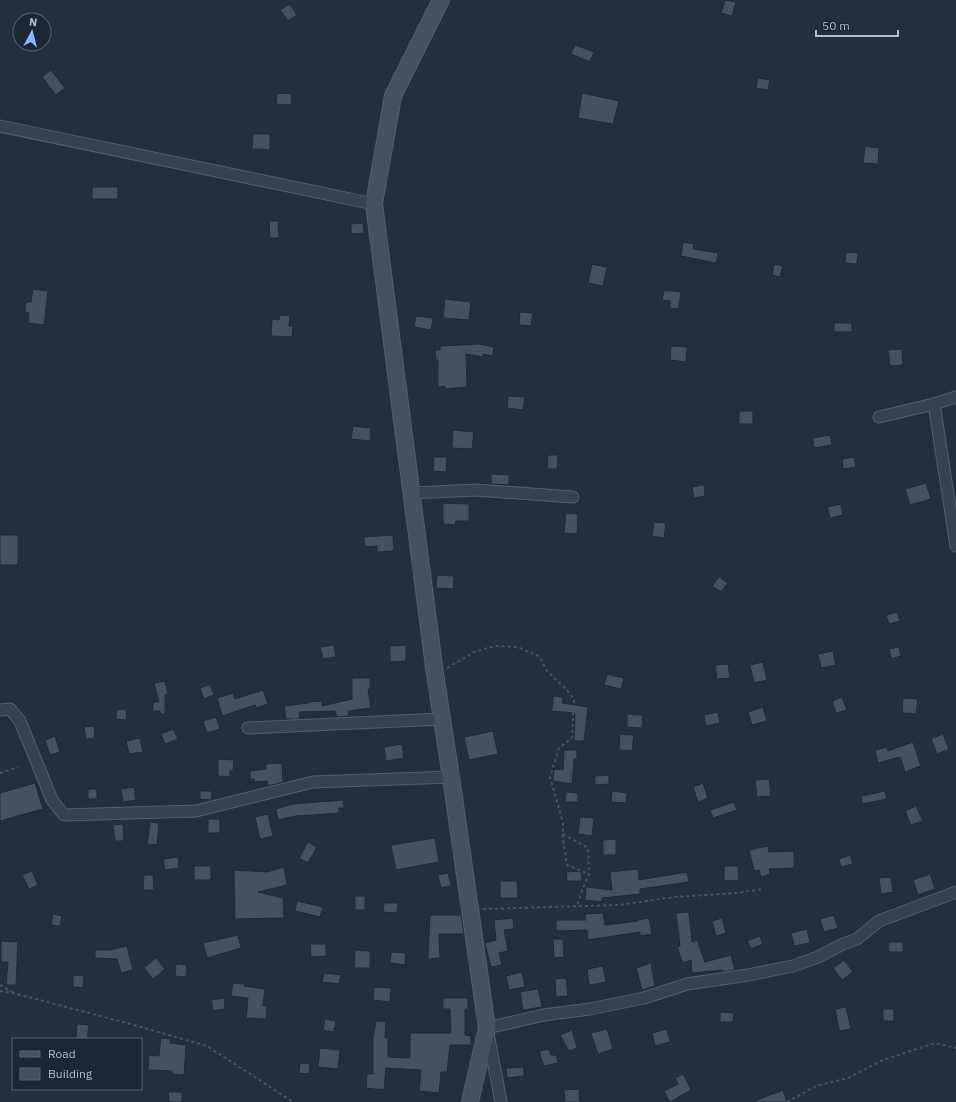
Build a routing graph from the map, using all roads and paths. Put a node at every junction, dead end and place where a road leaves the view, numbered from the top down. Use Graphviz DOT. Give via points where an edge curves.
graph roads {
  1 [pos="441,0"];
  2 [pos="0,126"];
  3 [pos="374,204"];
  4 [pos="956,397"];
  5 [pos="934,404"];
  6 [pos="879,417"];
  7 [pos="412,493"];
  8 [pos="573,497"];
  9 [pos="956,546"];
  10 [pos="435,674"];
  11 [pos="0,710"];
  12 [pos="442,719"];
  13 [pos="248,728"];
  14 [pos="18,767"];
  15 [pos="0,773"];
  16 [pos="452,777"];
  17 [pos="563,834"];
  18 [pos="589,874"];
  19 [pos="764,889"];
  20 [pos="956,892"];
  21 [pos="577,906"];
  22 [pos="470,910"];
  23 [pos="0,984"];
  24 [pos="0,991"];
  25 [pos="17,994"];
  26 [pos="487,1028"];
  27 [pos="956,1048"];
  28 [pos="293,1102"];
  29 [pos="470,1102"];
  30 [pos="500,1102"];
  31 [pos="787,1102"];
  1 -- 3 [label="street" via="393,96"];
  2 -- 3 [label="street"];
  3 -- 7 [label="street"];
  4 -- 5 [label="street"];
  5 -- 6 [label="street"];
  5 -- 9 [label="street"];
  7 -- 8 [label="street" via="476,490"];
  7 -- 10 [label="street"];
  10 -- 12 [label="street"];
  10 -- 17 [label="path" via="474,652 495,646 517,647 539,656 547,671 566,689 574,699 572,738 559,748 550,776 563,823"];
  11 -- 16 [label="street" via="10,709 20,721 52,800 64,815 196,811 313,782"];
  12 -- 13 [label="street"];
  12 -- 16 [label="street"];
  14 -- 15 [label="path"];
  16 -- 22 [label="street"];
  17 -- 18 [label="path" via="588,848"];
  17 -- 18 [label="path" via="567,865"];
  18 -- 21 [label="path"];
  19 -- 21 [label="path" via="736,894 674,897 619,906"];
  20 -- 26 [label="street" via="879,921 857,939 793,966 687,984 644,998 544,1015"];
  21 -- 22 [label="path"];
  22 -- 26 [label="street"];
  23 -- 25 [label="path"];
  24 -- 25 [label="path"];
  25 -- 28 [label="path" via="207,1046"];
  26 -- 29 [label="street"];
  26 -- 30 [label="street"];
  27 -- 31 [label="path" via="935,1043 883,1060 848,1078 816,1086"];
}
